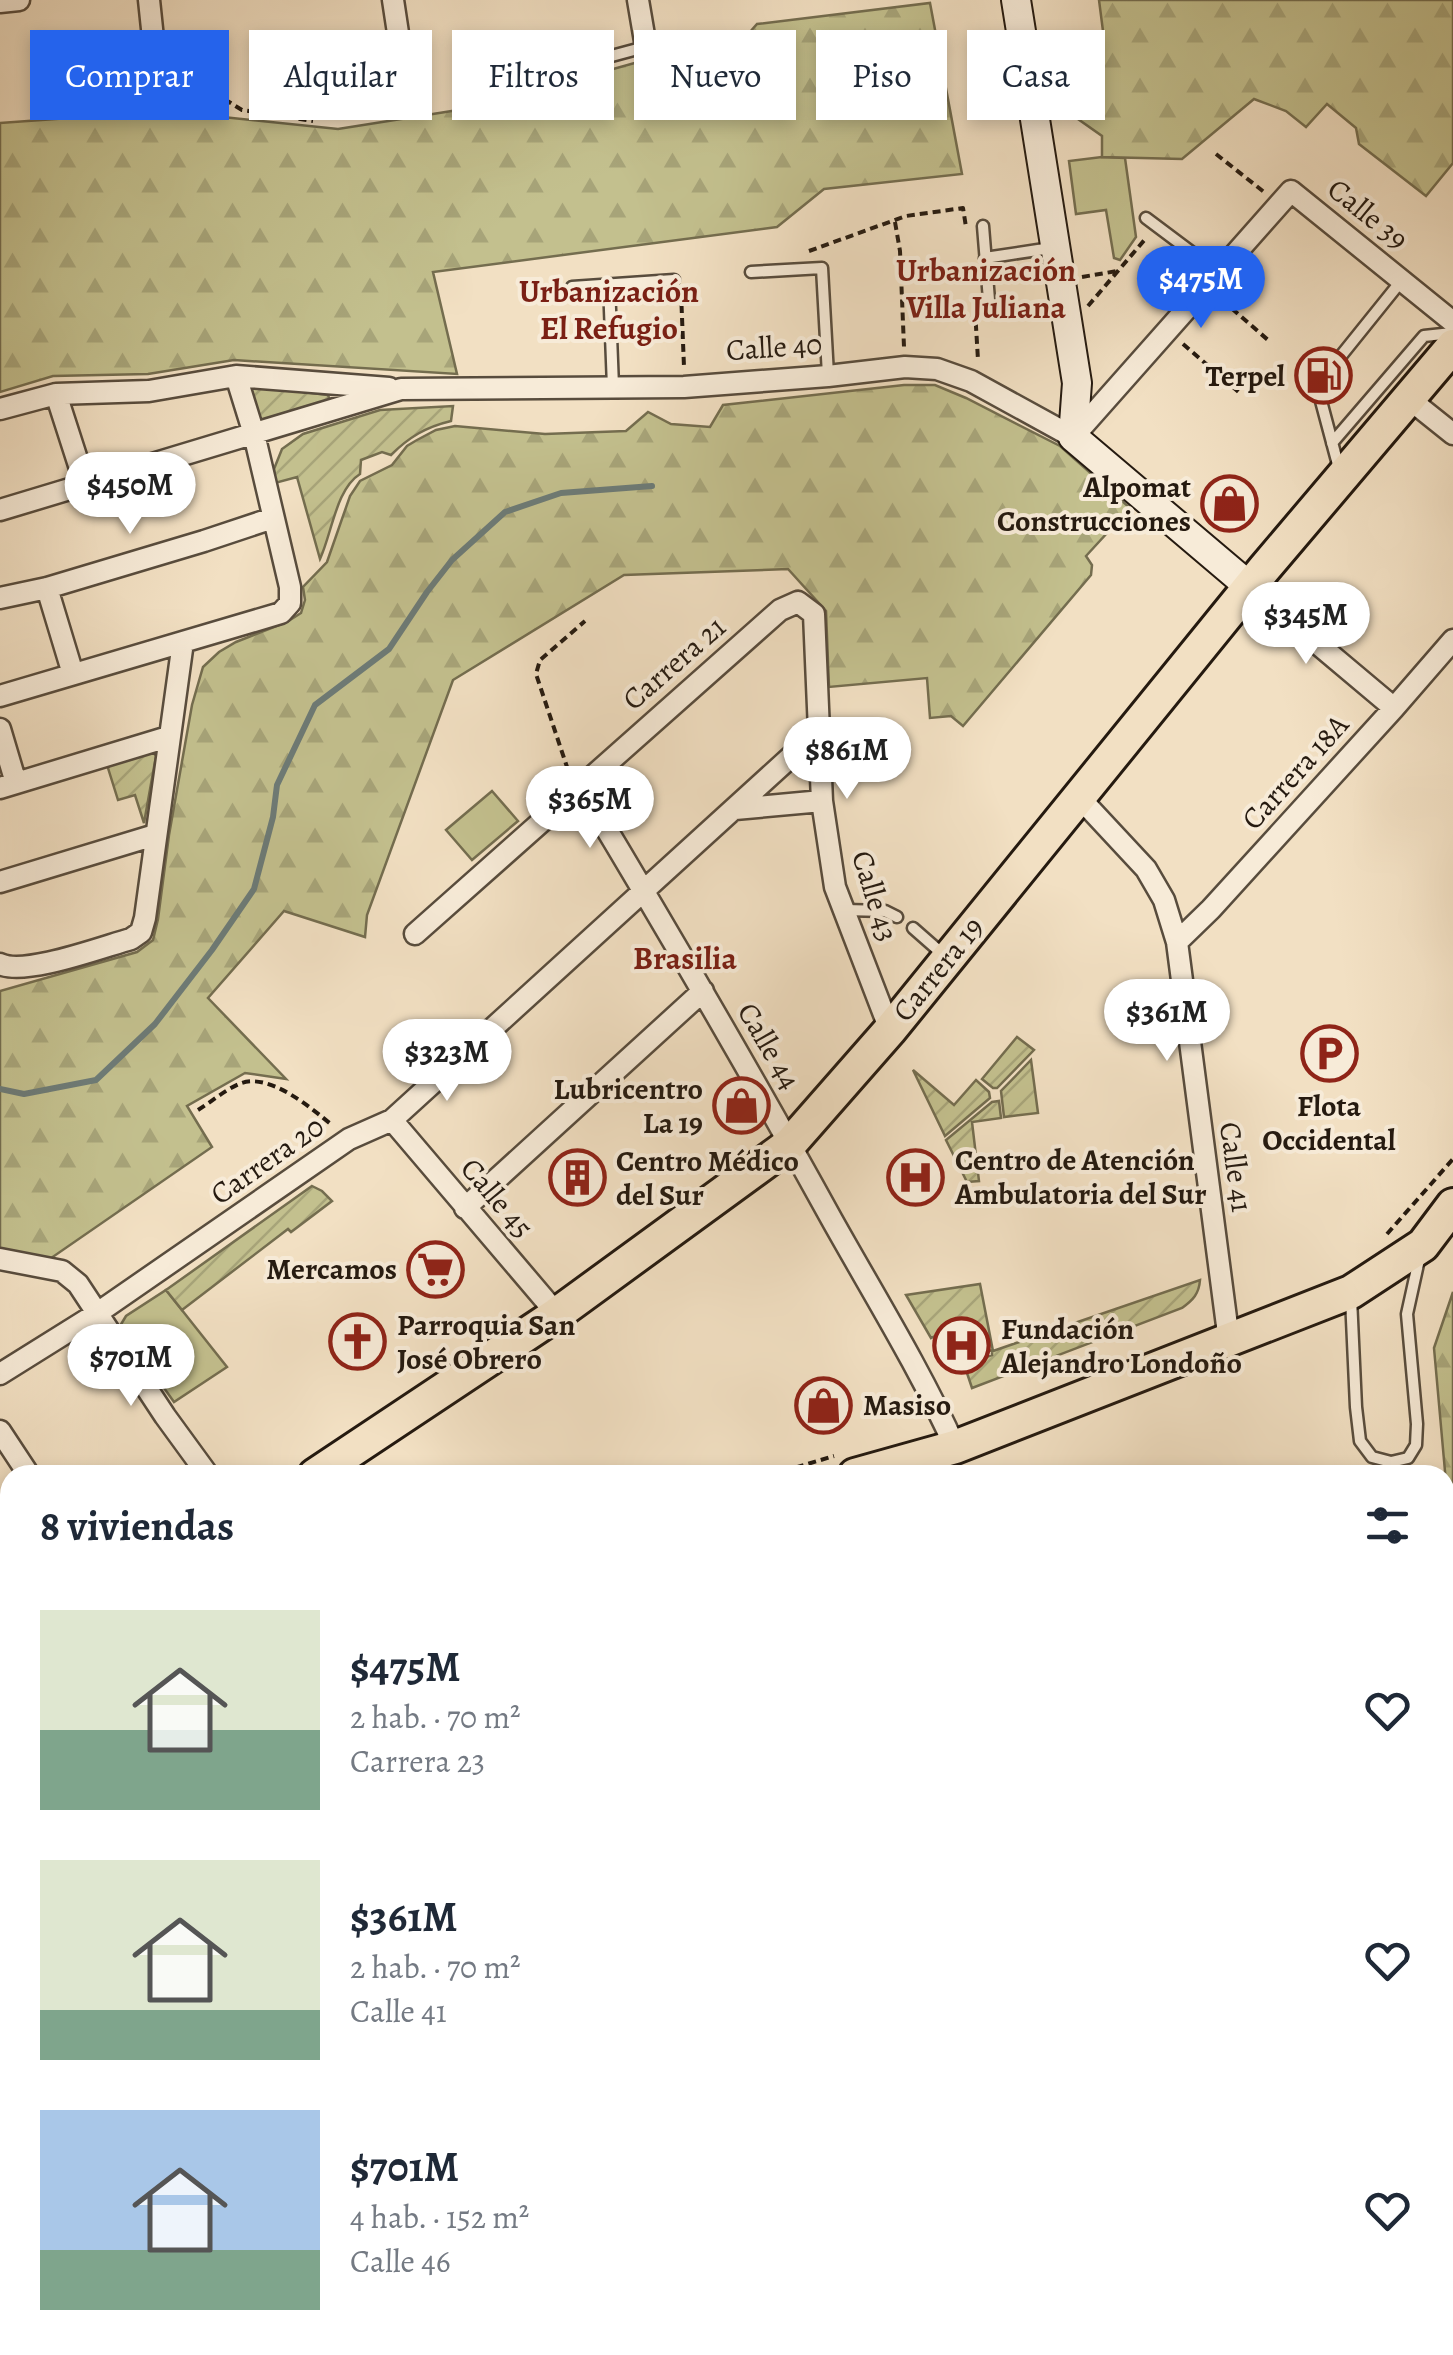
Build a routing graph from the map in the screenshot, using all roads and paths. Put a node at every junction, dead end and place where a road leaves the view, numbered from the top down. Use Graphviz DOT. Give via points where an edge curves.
graph roads {
  1 [pos="19,0"];
  2 [pos="149,0"];
  3 [pos="393,0"];
  4 [pos="638,0"];
  5 [pos="1016,0"];
  6 [pos="0,2"];
  7 [pos="152,30"];
  8 [pos="398,30"];
  9 [pos="643,30"];
  10 [pos="1216,154"];
  11 [pos="1285,198"];
  12 [pos="1146,218"];
  13 [pos="894,220"];
  14 [pos="983,226"];
  15 [pos="1156,226"];
  16 [pos="966,230"];
  17 [pos="1057,248"];
  18 [pos="986,258"];
  19 [pos="786,270"];
  20 [pos="1117,271"];
  21 [pos="752,272"];
  22 [pos="674,280"];
  23 [pos="1062,280"];
  24 [pos="1213,280"];
  25 [pos="1402,280"];
  26 [pos="610,284"];
  27 [pos="572,286"];
  28 [pos="990,301"];
  29 [pos="975,302"];
  30 [pos="1453,322"];
  31 [pos="1068,323"];
  32 [pos="1168,331"];
  33 [pos="1453,333"];
  34 [pos="1268,340"];
  35 [pos="1453,346"];
  36 [pos="905,367"];
  37 [pos="978,367"];
  38 [pos="1332,367"];
  39 [pos="236,376"];
  40 [pos="828,376"];
  41 [pos="1317,386"];
  42 [pos="613,387"];
  43 [pos="684,387"];
  44 [pos="401,389"];
  45 [pos="56,394"];
  46 [pos="1241,394"];
  47 [pos="1408,398"];
  48 [pos="0,409"];
  49 [pos="254,434"];
  50 [pos="1453,434"];
  51 [pos="1074,437"];
  52 [pos="1332,443"];
  53 [pos="1341,478"];
  54 [pos="85,484"];
  55 [pos="0,510"];
  56 [pos="274,518"];
  57 [pos="1250,587"];
  58 [pos="47,588"];
  59 [pos="2,590"];
  60 [pos="798,602"];
  61 [pos="584,621"];
  62 [pos="1453,640"];
  63 [pos="182,642"];
  64 [pos="73,674"];
  65 [pos="0,696"];
  66 [pos="1394,708"];
  67 [pos="0,728"];
  68 [pos="818,734"];
  69 [pos="168,737"];
  70 [pos="8,785"];
  71 [pos="580,786"];
  72 [pos="1078,796"];
  73 [pos="822,801"];
  74 [pos="735,810"];
  75 [pos="155,834"];
  76 [pos="0,882"];
  77 [pos="644,890"];
  78 [pos="844,910"];
  79 [pos="897,917"];
  80 [pos="913,928"];
  81 [pos="415,934"];
  82 [pos="1177,942"];
  83 [pos="948,958"];
  84 [pos="0,964"];
  85 [pos="703,991"];
  86 [pos="890,1030"];
  87 [pos="198,1110"];
  88 [pos="392,1120"];
  89 [pos="349,1139"];
  90 [pos="790,1144"];
  91 [pos="1453,1159"];
  92 [pos="1453,1204"];
  93 [pos="465,1208"];
  94 [pos="1380,1240"];
  95 [pos="1423,1245"];
  96 [pos="0,1259"];
  97 [pos="1351,1292"];
  98 [pos="96,1314"];
  99 [pos="557,1314"];
  100 [pos="1229,1341"];
  101 [pos="0,1374"];
  102 [pos="0,1431"];
  103 [pos="954,1448"];
  104 [pos="22,1465"];
  105 [pos="201,1465"];
  106 [pos="330,1465"];
  107 [pos="848,1465"];
  1 -- 6 [label="street"];
  2 -- 7 [label="street"];
  3 -- 8 [label="street"];
  4 -- 9 [label="street"];
  5 -- 17 [label="street"];
  10 -- 11 [label="path"];
  11 -- 24 [label="street"];
  11 -- 25 [label="street, Calle 39"];
  12 -- 15 [label="lane"];
  13 -- 16 [label="path" via="964,208"];
  13 -- 19 [label="path" via="804,253"];
  13 -- 36 [label="path"];
  14 -- 18 [label="lane"];
  15 -- 20 [label="path"];
  15 -- 24 [label="lane"];
  17 -- 18 [label="lane"];
  17 -- 23 [label="street"];
  18 -- 28 [label="lane"];
  19 -- 21 [label="lane"];
  19 -- 40 [label="lane" via="822,268"];
  20 -- 23 [label="path"];
  20 -- 31 [label="path"];
  22 -- 26 [label="lane"];
  22 -- 43 [label="path" via="681,292"];
  23 -- 31 [label="street"];
  24 -- 32 [label="street"];
  24 -- 34 [label="path"];
  25 -- 30 [label="street, Calle 39"];
  25 -- 38 [label="lane"];
  26 -- 27 [label="lane"];
  26 -- 42 [label="lane"];
  28 -- 31 [label="path"];
  29 -- 37 [label="path"];
  31 -- 51 [label="street" via="1077,383"];
  32 -- 46 [label="path"];
  32 -- 51 [label="street"];
  33 -- 52 [label="lane" via="1424,336"];
  35 -- 47 [label="main road, Carrera 19"];
  36 -- 40 [label="street, Calle 40"];
  36 -- 51 [label="street, Calle 40" via="937,368 971,381"];
  39 -- 44 [label="street"];
  39 -- 45 [label="street" via="149,390"];
  39 -- 49 [label="street"];
  40 -- 43 [label="street, Calle 40"];
  41 -- 52 [label="lane"];
  42 -- 43 [label="street, Calle 40"];
  42 -- 44 [label="street, Calle 40"];
  44 -- 49 [label="street, Calle 40"];
  45 -- 48 [label="street"];
  45 -- 54 [label="street"];
  47 -- 50 [label="street"];
  47 -- 53 [label="main road, Carrera 19"];
  49 -- 54 [label="street, Calle 40"];
  49 -- 56 [label="street"];
  51 -- 57 [label="street, Calle 40"];
  52 -- 53 [label="lane"];
  53 -- 57 [label="main road, Carrera 19"];
  54 -- 55 [label="street, Calle 40"];
  56 -- 58 [label="street"];
  56 -- 63 [label="street" via="290,603 280,613"];
  57 -- 66 [label="street, Calle 40"];
  57 -- 72 [label="main road, Carrera 19"];
  58 -- 59 [label="street"];
  58 -- 64 [label="street"];
  60 -- 68 [label="street, Calle 43" via="814,614"];
  60 -- 71 [label="street, Carrera 21" via="780,610"];
  61 -- 71 [label="path" via="540,660 536,674 568,770"];
  62 -- 66 [label="street, Carrera 18A"];
  63 -- 64 [label="street"];
  63 -- 69 [label="street"];
  64 -- 65 [label="street"];
  66 -- 82 [label="street, Carrera 18A"];
  67 -- 70 [label="street"];
  68 -- 73 [label="street, Calle 43"];
  68 -- 74 [label="street, Carrera 20"];
  69 -- 70 [label="street"];
  69 -- 75 [label="street"];
  71 -- 77 [label="street, Calle 44"];
  71 -- 81 [label="street, Carrera 21"];
  72 -- 82 [label="street, Calle 41" via="1146,868"];
  72 -- 83 [label="main road, Carrera 19"];
  73 -- 74 [label="street"];
  73 -- 78 [label="street, Calle 43"];
  74 -- 77 [label="street, Carrera 20"];
  75 -- 76 [label="street"];
  75 -- 84 [label="street" via="141,932 27,968"];
  77 -- 85 [label="street, Calle 44"];
  77 -- 88 [label="street, Carrera 20"];
  78 -- 79 [label="lane"];
  78 -- 86 [label="street, Calle 43"];
  80 -- 83 [label="lane"];
  82 -- 100 [label="street, Calle 41"];
  83 -- 86 [label="main road, Carrera 19"];
  85 -- 90 [label="street, Calle 44"];
  85 -- 93 [label="street"];
  86 -- 90 [label="main road, Carrera 19"];
  87 -- 89 [label="path" via="242,1081 265,1083 291,1094"];
  88 -- 89 [label="street, Carrera 20"];
  88 -- 93 [label="street, Calle 45"];
  89 -- 98 [label="street, Carrera 20"];
  90 -- 99 [label="main road, Carrera 19"];
  90 -- 103 [label="street, Calle 44"];
  91 -- 94 [label="path"];
  92 -- 95 [label="main road"];
  93 -- 99 [label="street, Calle 45"];
  95 -- 97 [label="main road"];
  95 -- 97 [label="lane" via="1406,1314 1417,1424 1408,1458 1372,1457 1360,1441"];
  96 -- 98 [label="street" via="62,1271"];
  97 -- 100 [label="main road"];
  98 -- 101 [label="street, Carrera 20"];
  98 -- 105 [label="street"];
  99 -- 106 [label="main road, Carrera 19"];
  100 -- 103 [label="main road"];
  102 -- 104 [label="street"];
  103 -- 107 [label="main road"];
}
